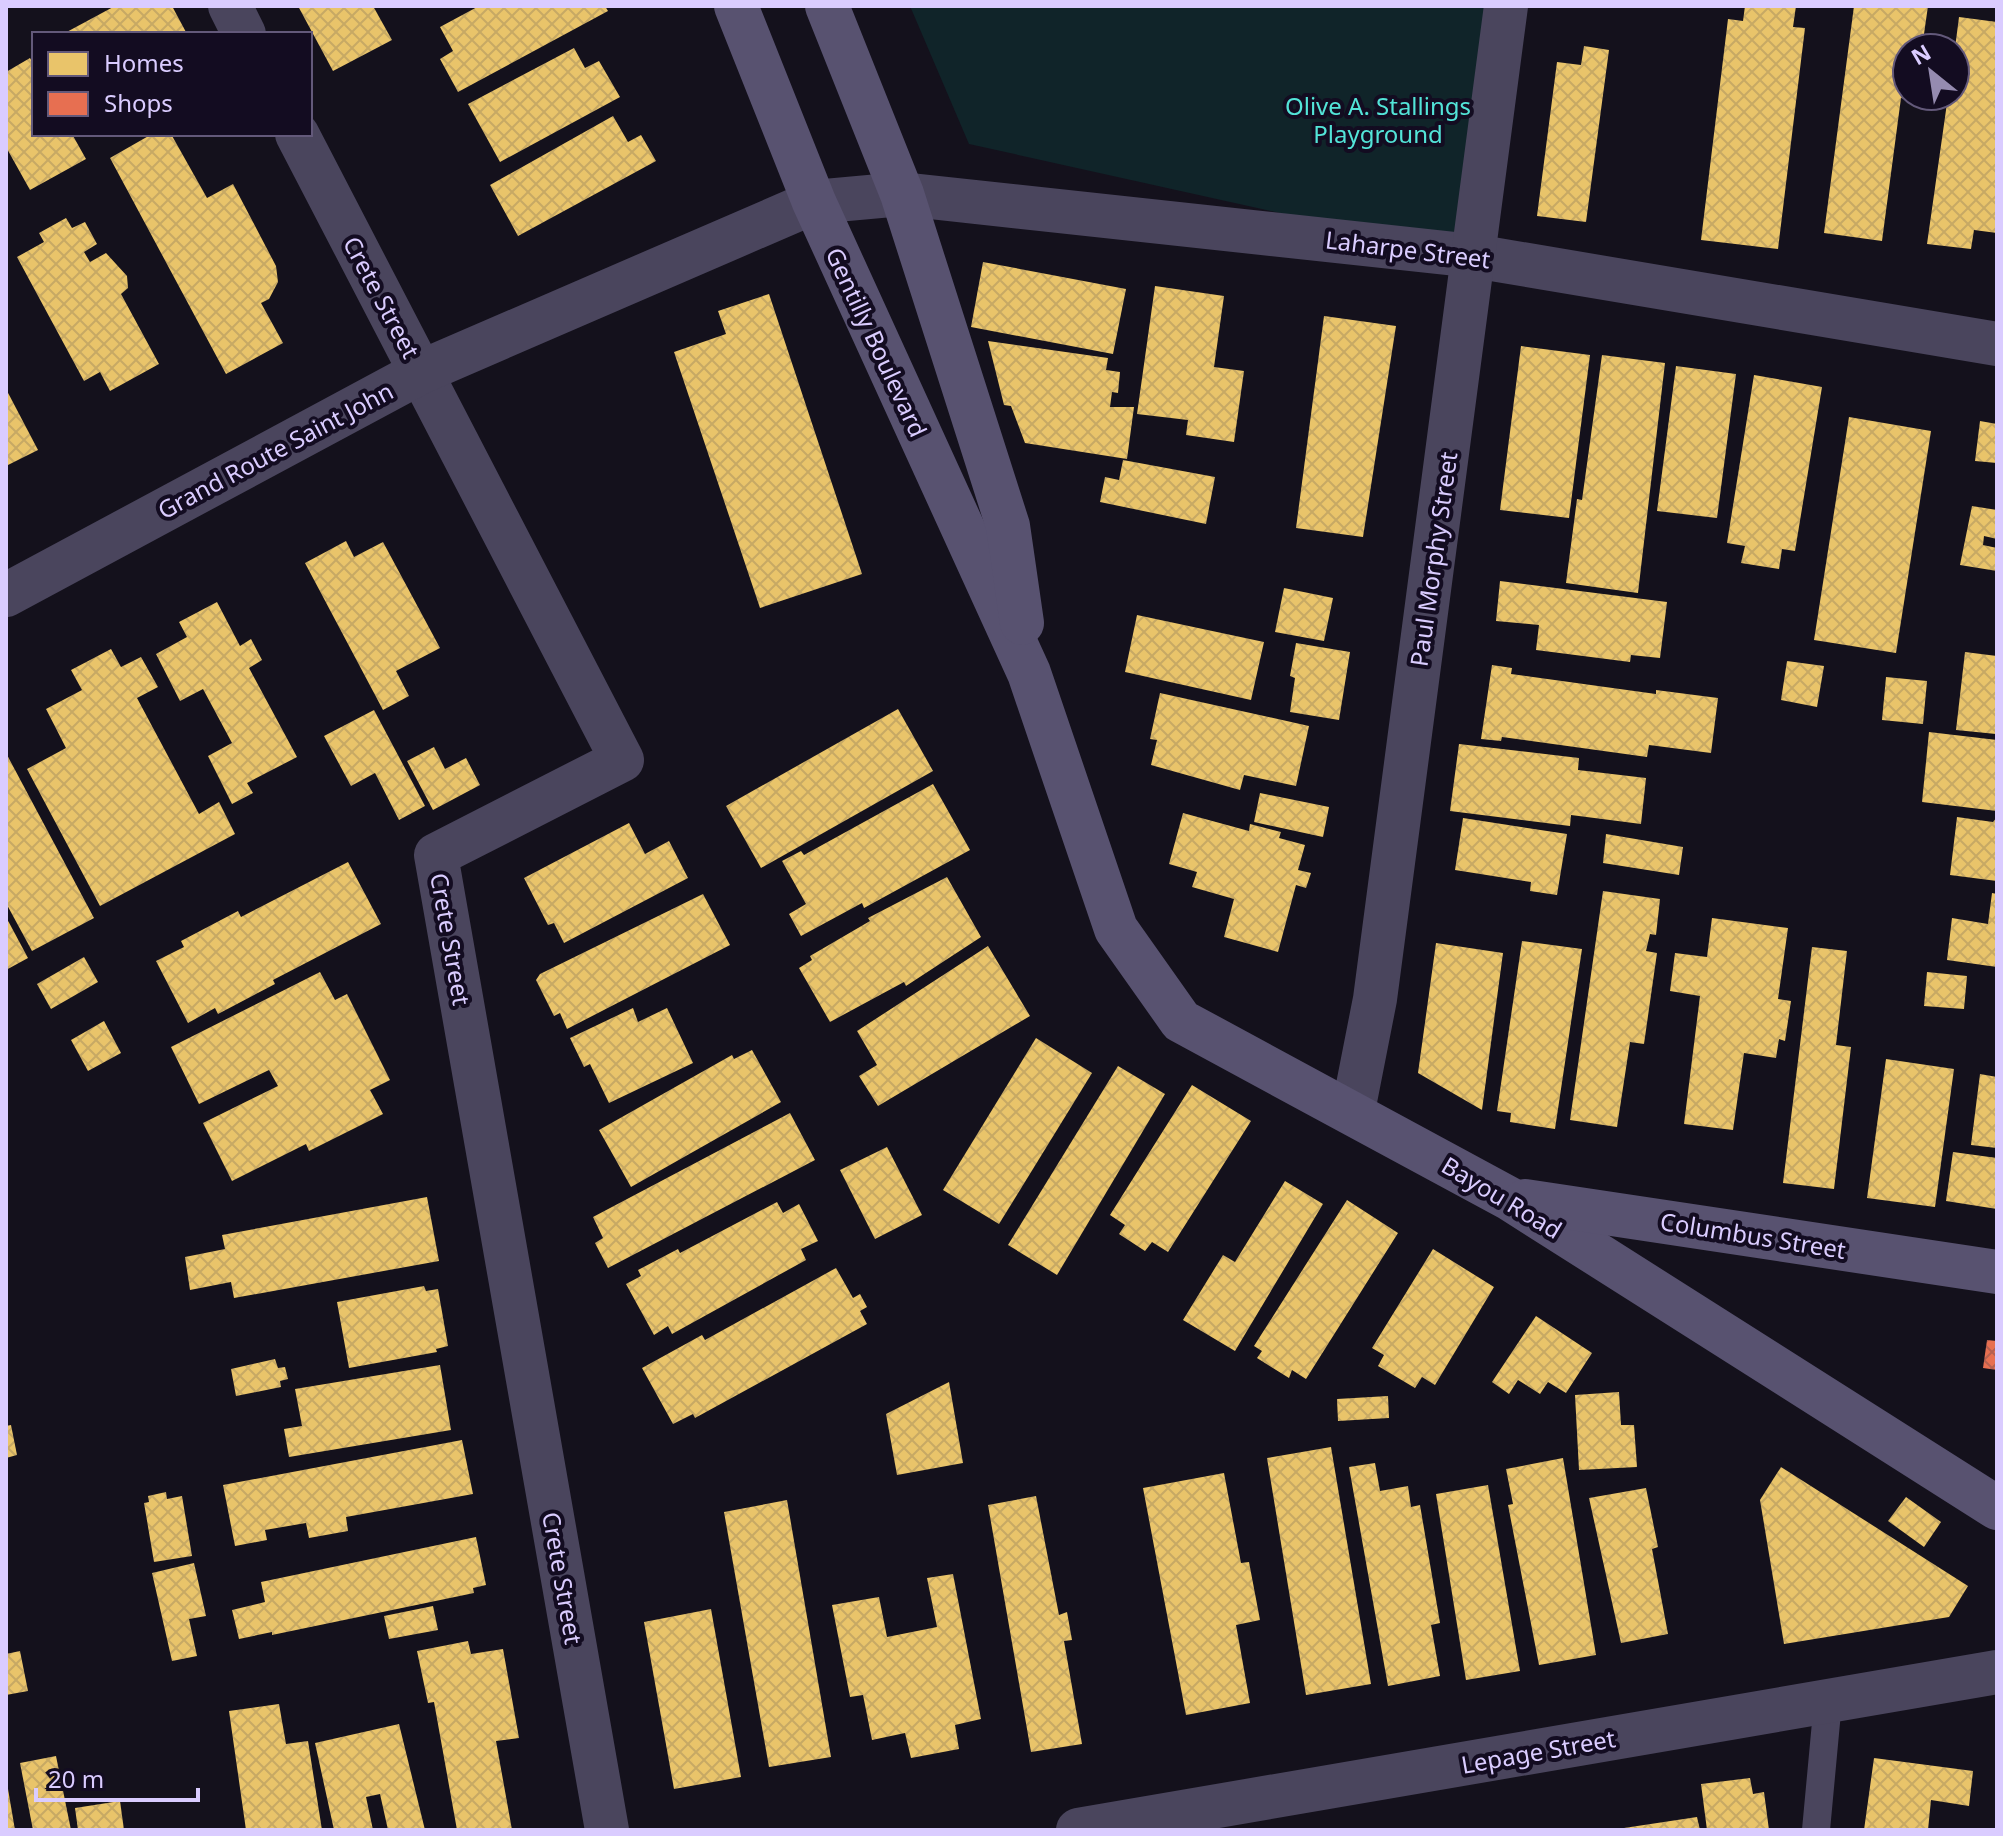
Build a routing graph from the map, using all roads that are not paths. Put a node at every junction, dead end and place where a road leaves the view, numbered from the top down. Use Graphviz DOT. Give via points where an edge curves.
graph roads {
  1 [pos="230,6"];
  2 [pos="736,6"];
  3 [pos="827,6"];
  4 [pos="1506,6"];
  5 [pos="243,32"];
  6 [pos="298,136"];
  7 [pos="902,194"];
  8 [pos="814,202"];
  9 [pos="1474,256"];
  10 [pos="1997,344"];
  11 [pos="421,372"];
  12 [pos="6,595"];
  13 [pos="1029,673"];
  14 [pos="1081,829"];
  15 [pos="1353,1111"];
  16 [pos="1510,1199"];
  17 [pos="1997,1272"];
  18 [pos="1997,1508"];
  19 [pos="1997,1672"];
  20 [pos="1828,1701"];
  21 [pos="607,1830"];
  22 [pos="1078,1830"];
  23 [pos="1816,1830"];
  1 -- 5 [label="street"];
  2 -- 8 [label="main road, Gentilly Boulevard"];
  3 -- 7 [label="main road, Gentilly Boulevard"];
  4 -- 9 [label="street, Paul Morphy Street"];
  6 -- 11 [label="street, Crete Street"];
  7 -- 8 [label="street, Laharpe Street"];
  7 -- 9 [label="street, Laharpe Street"];
  7 -- 13 [label="main road, Gentilly Boulevard" via="1008,526"];
  8 -- 11 [label="street, Grand Route Saint John"];
  8 -- 13 [label="main road, Gentilly Boulevard"];
  9 -- 10 [label="street, Laharpe Street"];
  9 -- 15 [label="street, Paul Morphy Street" via="1375,999"];
  11 -- 12 [label="street, Grand Route Saint John"];
  11 -- 21 [label="street, Crete Street" via="622,760 436,855"];
  13 -- 14 [label="main road, Gentilly Boulevard"];
  14 -- 15 [label="main road, Bayou Road" via="1116,929 1181,1021"];
  15 -- 16 [label="main road, Bayou Road"];
  16 -- 17 [label="main road, Columbus Street"];
  16 -- 18 [label="main road, Bayou Road"];
  19 -- 20 [label="street, Lepage Street"];
  20 -- 22 [label="street, Lepage Street"];
  20 -- 23 [label="lane"];
}
